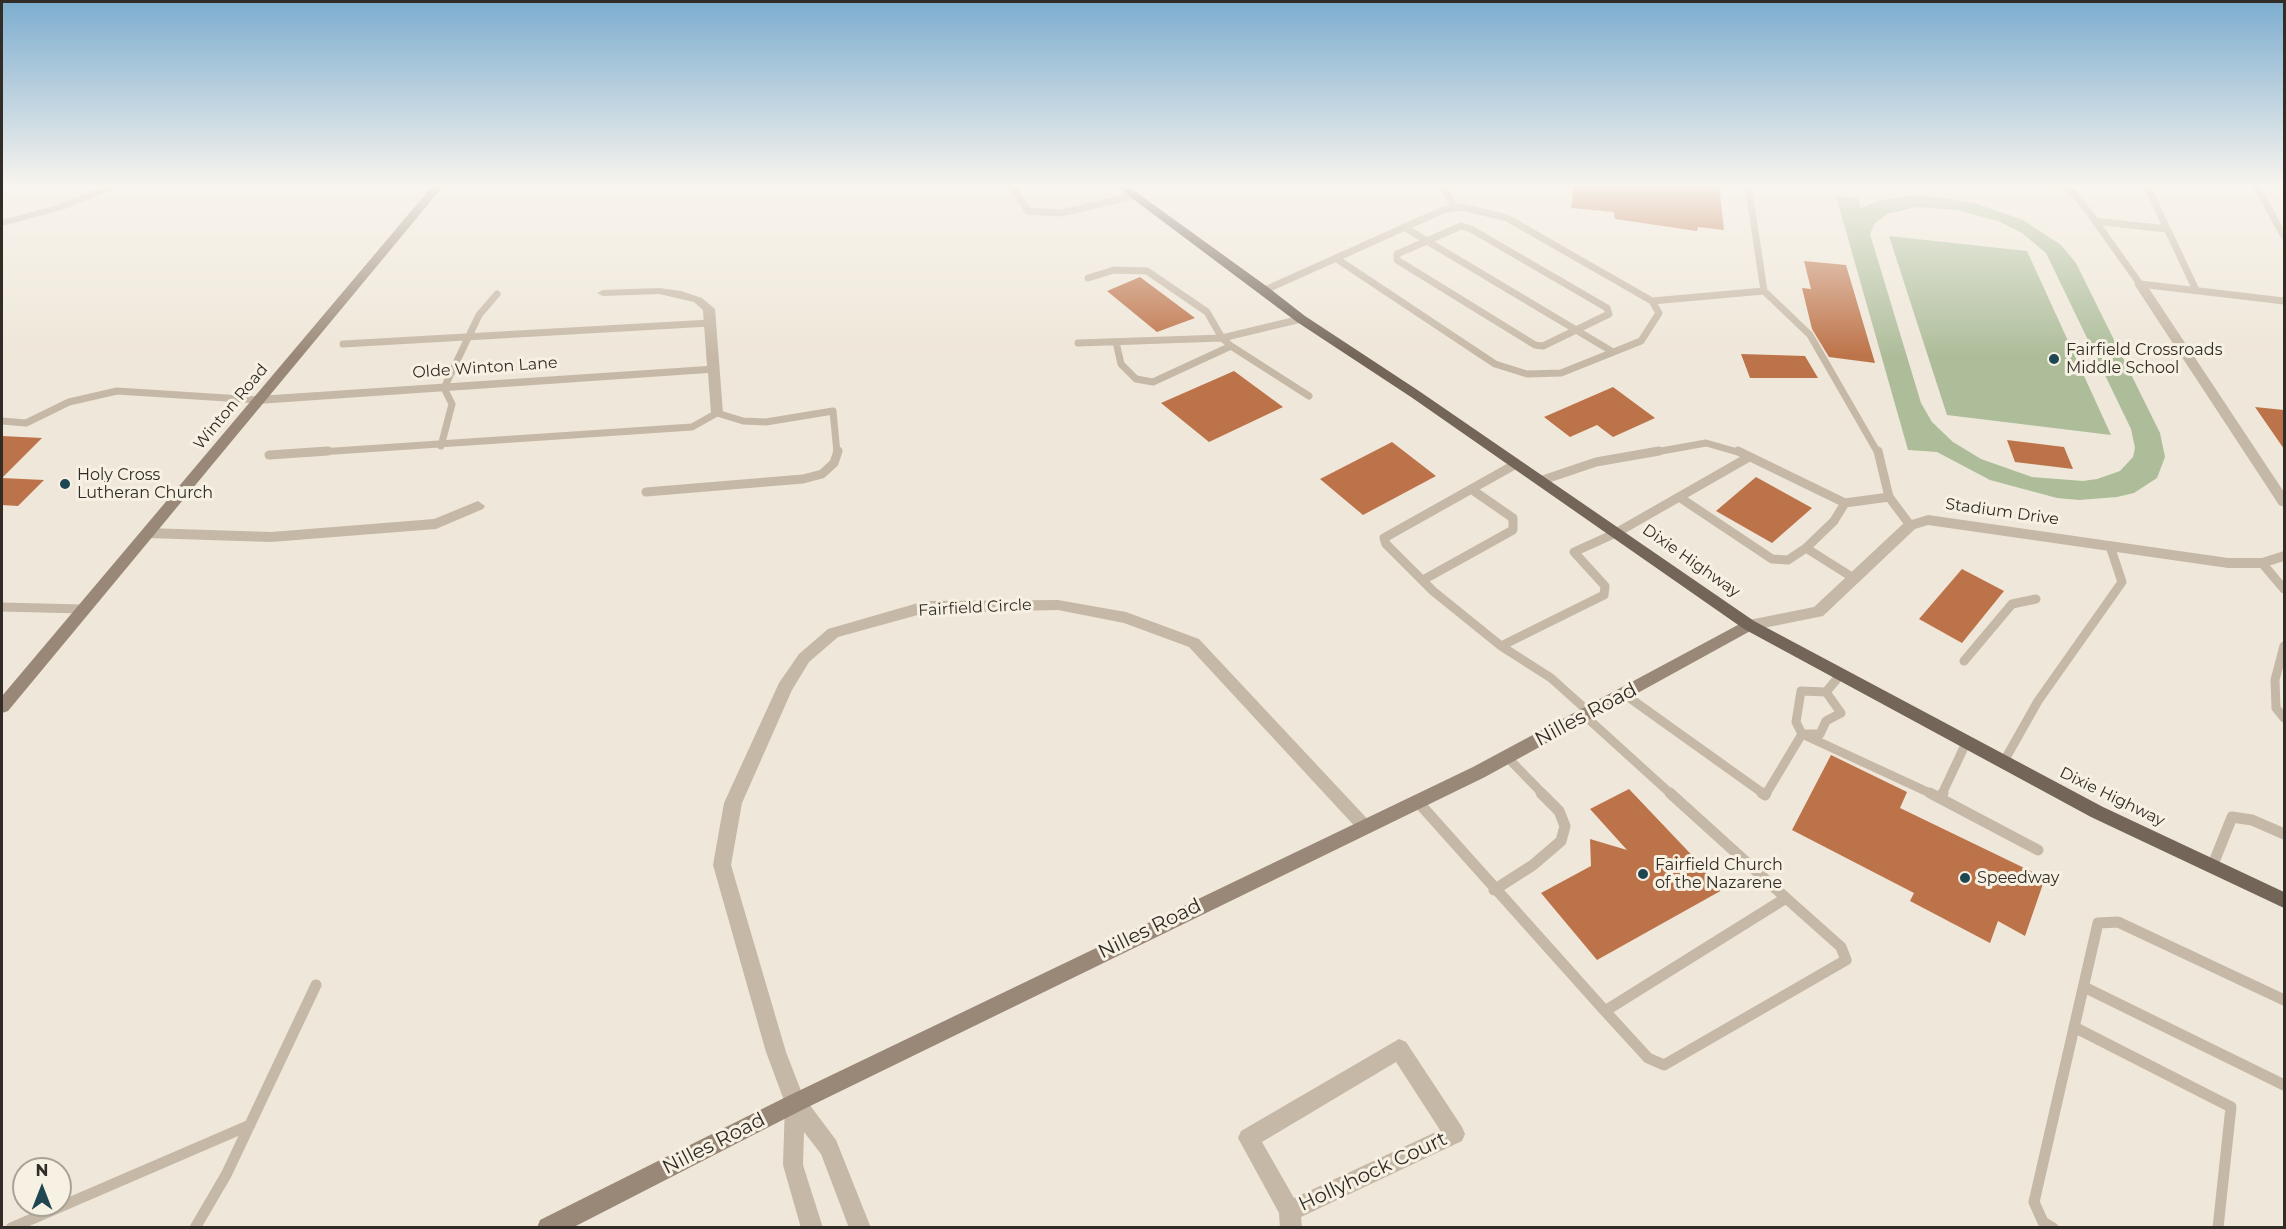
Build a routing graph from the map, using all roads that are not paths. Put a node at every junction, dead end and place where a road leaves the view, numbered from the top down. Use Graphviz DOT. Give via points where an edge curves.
graph roads {
  1 [pos="392,241"];
  2 [pos="1197,241"];
  3 [pos="1374,241"];
  4 [pos="1427,241"];
  5 [pos="1491,241"];
  6 [pos="1548,241"];
  7 [pos="1757,241"];
  8 [pos="2110,241"];
  9 [pos="2172,241"];
  10 [pos="1337,259"];
  11 [pos="1088,278"];
  12 [pos="2140,284"];
  13 [pos="1265,290"];
  14 [pos="2196,290"];
  15 [pos="1764,291"];
  16 [pos="603,293"];
  17 [pos="497,294"];
  18 [pos="1652,301"];
  19 [pos="2284,301"];
  20 [pos="1301,319"];
  21 [pos="710,323"];
  22 [pos="1576,331"];
  23 [pos="468,337"];
  24 [pos="1222,338"];
  25 [pos="1116,342"];
  26 [pos="1078,343"];
  27 [pos="343,344"];
  28 [pos="1231,346"];
  29 [pos="1613,352"];
  30 [pos="714,369"];
  31 [pos="444,388"];
  32 [pos="1309,396"];
  33 [pos="258,400"];
  34 [pos="717,413"];
  35 [pos="2,421"];
  36 [pos="441,446"];
  37 [pos="270,455"];
  38 [pos="1749,457"];
  39 [pos="1516,464"];
  40 [pos="1540,481"];
  41 [pos="1471,489"];
  42 [pos="646,492"];
  43 [pos="1679,497"];
  44 [pos="1889,497"];
  45 [pos="2284,502"];
  46 [pos="1845,503"];
  47 [pos="478,506"];
  48 [pos="1910,525"];
  49 [pos="147,533"];
  50 [pos="1616,533"];
  51 [pos="2110,546"];
  52 [pos="1806,548"];
  53 [pos="2284,556"];
  54 [pos="2262,563"];
  55 [pos="1855,579"];
  56 [pos="1423,580"];
  57 [pos="2284,589"];
  58 [pos="2036,599"];
  59 [pos="2,607"];
  60 [pos="82,609"];
  61 [pos="1749,625"];
  62 [pos="1501,646"];
  63 [pos="2284,646"];
  64 [pos="1964,661"];
  65 [pos="1841,674"];
  66 [pos="1826,692"];
  67 [pos="1624,694"];
  68 [pos="2,707"];
  69 [pos="1587,714"];
  70 [pos="2284,718"];
  71 [pos="1802,734"];
  72 [pos="1966,743"];
  73 [pos="1507,758"];
  74 [pos="2003,763"];
  75 [pos="1940,798"];
  76 [pos="1418,802"];
  77 [pos="1366,827"];
  78 [pos="2284,834"];
  79 [pos="2038,850"];
  80 [pos="2212,867"];
  81 [pos="1494,890"];
  82 [pos="1786,898"];
  83 [pos="2284,900"];
  84 [pos="316,985"];
  85 [pos="2084,987"];
  86 [pos="2284,1000"];
  87 [pos="1605,1011"];
  88 [pos="2074,1027"];
  89 [pos="2284,1085"];
  90 [pos="795,1103"];
  91 [pos="250,1125"];
  92 [pos="1290,1219"];
  93 [pos="11,1227"];
  94 [pos="195,1227"];
  95 [pos="548,1227"];
  96 [pos="812,1227"];
  97 [pos="860,1227"];
  98 [pos="2053,1227"];
  99 [pos="2218,1227"];
  1 -- 33 [label="street, Winton Road"];
  2 -- 13 [label="main road, Dixie Highway"];
  3 -- 10 [label="lane"];
  4 -- 22 [label="lane"];
  4 -- 22 [label="lane" via="1397,254 1397,260 1535,345 1543,346"];
  5 -- 22 [label="lane" via="1607,308 1610,314"];
  6 -- 18 [label="lane"];
  7 -- 15 [label="lane"];
  8 -- 12 [label="lane"];
  9 -- 14 [label="lane"];
  10 -- 13 [label="lane"];
  10 -- 29 [label="lane" via="1495,364 1527,374 1561,373"];
  11 -- 24 [label="lane" via="1114,270 1147,271 1208,312"];
  12 -- 14 [label="lane"];
  12 -- 45 [label="street"];
  13 -- 20 [label="main road, Dixie Highway"];
  14 -- 19 [label="lane"];
  15 -- 18 [label="lane"];
  15 -- 44 [label="lane" via="1810,334 1878,452"];
  16 -- 21 [label="street" via="681,294 709,309"];
  17 -- 23 [label="lane" via="479,315"];
  18 -- 29 [label="lane" via="1659,313 1641,341"];
  20 -- 24 [label="lane"];
  20 -- 39 [label="main road, Dixie Highway"];
  21 -- 23 [label="lane"];
  21 -- 30 [label="street"];
  22 -- 29 [label="lane"];
  23 -- 27 [label="lane"];
  23 -- 31 [label="lane"];
  24 -- 25 [label="lane"];
  24 -- 28 [label="lane"];
  25 -- 26 [label="lane"];
  25 -- 28 [label="lane" via="1121,364 1136,379 1153,382"];
  28 -- 32 [label="lane"];
  30 -- 31 [label="street, Olde Winton Lane"];
  30 -- 34 [label="street"];
  31 -- 33 [label="street, Olde Winton Lane"];
  31 -- 36 [label="lane" via="452,404"];
  33 -- 35 [label="lane" via="117,391 69,402 26,423"];
  33 -- 49 [label="street, Winton Road"];
  34 -- 36 [label="lane" via="692,427"];
  34 -- 42 [label="lane" via="743,421 766,422 833,411 838,452 834,463 822,474 803,479"];
  36 -- 37 [label="lane"];
  38 -- 40 [label="lane" via="1706,443 1596,462"];
  38 -- 43 [label="lane"];
  38 -- 46 [label="lane"];
  39 -- 40 [label="main road, Dixie Highway"];
  39 -- 41 [label="lane"];
  40 -- 50 [label="main road, Dixie Highway"];
  41 -- 56 [label="lane" via="1384,538"];
  41 -- 56 [label="lane" via="1514,518 1513,530"];
  43 -- 50 [label="lane"];
  43 -- 52 [label="lane" via="1772,559 1788,560"];
  44 -- 46 [label="lane"];
  44 -- 48 [label="lane"];
  46 -- 52 [label="lane" via="1838,516"];
  47 -- 49 [label="street" via="436,524 424,525 271,537"];
  48 -- 51 [label="street, Stadium Drive" via="1928,520"];
  48 -- 55 [label="street"];
  49 -- 60 [label="street, Winton Road"];
  50 -- 61 [label="main road, Dixie Highway"];
  50 -- 62 [label="lane" via="1574,552 1605,586 1604,595"];
  51 -- 54 [label="street, Stadium Drive" via="2228,563"];
  51 -- 74 [label="lane" via="2122,582 2038,701"];
  52 -- 55 [label="lane"];
  53 -- 54 [label="street, Stadium Drive"];
  54 -- 57 [label="lane"];
  55 -- 61 [label="street" via="1818,612"];
  56 -- 62 [label="lane"];
  58 -- 64 [label="lane" via="2012,604"];
  59 -- 60 [label="lane"];
  60 -- 68 [label="street, Winton Road"];
  61 -- 65 [label="main road, Dixie Highway"];
  61 -- 67 [label="street, Nilles Road"];
  62 -- 69 [label="lane" via="1551,678"];
  63 -- 70 [label="lane" via="2275,680 2276,708"];
  65 -- 66 [label="lane"];
  65 -- 72 [label="main road, Dixie Highway"];
  66 -- 71 [label="lane" via="1801,692 1796,722"];
  66 -- 71 [label="lane" via="1841,712 1826,721 1820,734"];
  67 -- 69 [label="street, Nilles Road"];
  67 -- 71 [label="lane" via="1765,795"];
  69 -- 73 [label="street, Nilles Road"];
  69 -- 82 [label="lane"];
  71 -- 75 [label="lane"];
  72 -- 74 [label="main road, Dixie Highway"];
  72 -- 75 [label="lane"];
  73 -- 76 [label="street, Nilles Road"];
  73 -- 81 [label="lane" via="1559,811 1565,826 1561,841"];
  74 -- 80 [label="main road, Dixie Highway"];
  75 -- 79 [label="lane"];
  76 -- 77 [label="street, Nilles Road"];
  76 -- 81 [label="lane"];
  77 -- 90 [label="street, Nilles Road"];
  77 -- 90 [label="street, Fairfield Circle" via="1194,644 1126,618 1058,605 925,608 833,633 804,658 785,687 733,802 722,865 776,1052"];
  78 -- 80 [label="lane" via="2252,820 2232,818"];
  80 -- 83 [label="main road, Dixie Highway"];
  81 -- 87 [label="lane"];
  82 -- 87 [label="lane"];
  82 -- 87 [label="lane" via="1841,947 1846,960 1664,1065 1648,1058"];
  84 -- 91 [label="lane"];
  85 -- 86 [label="lane" via="2098,923 2118,922"];
  85 -- 88 [label="lane"];
  85 -- 89 [label="lane"];
  88 -- 98 [label="lane" via="2034,1202 2043,1221"];
  88 -- 99 [label="lane" via="2231,1107"];
  90 -- 95 [label="street, Nilles Road"];
  90 -- 96 [label="street" via="793,1165"];
  90 -- 97 [label="street" via="830,1147"];
  91 -- 93 [label="lane"];
  91 -- 94 [label="lane"];
  92 -- 92 [label="street, Hollyhock Court" via="1248,1138 1399,1049 1455,1134"];
}
